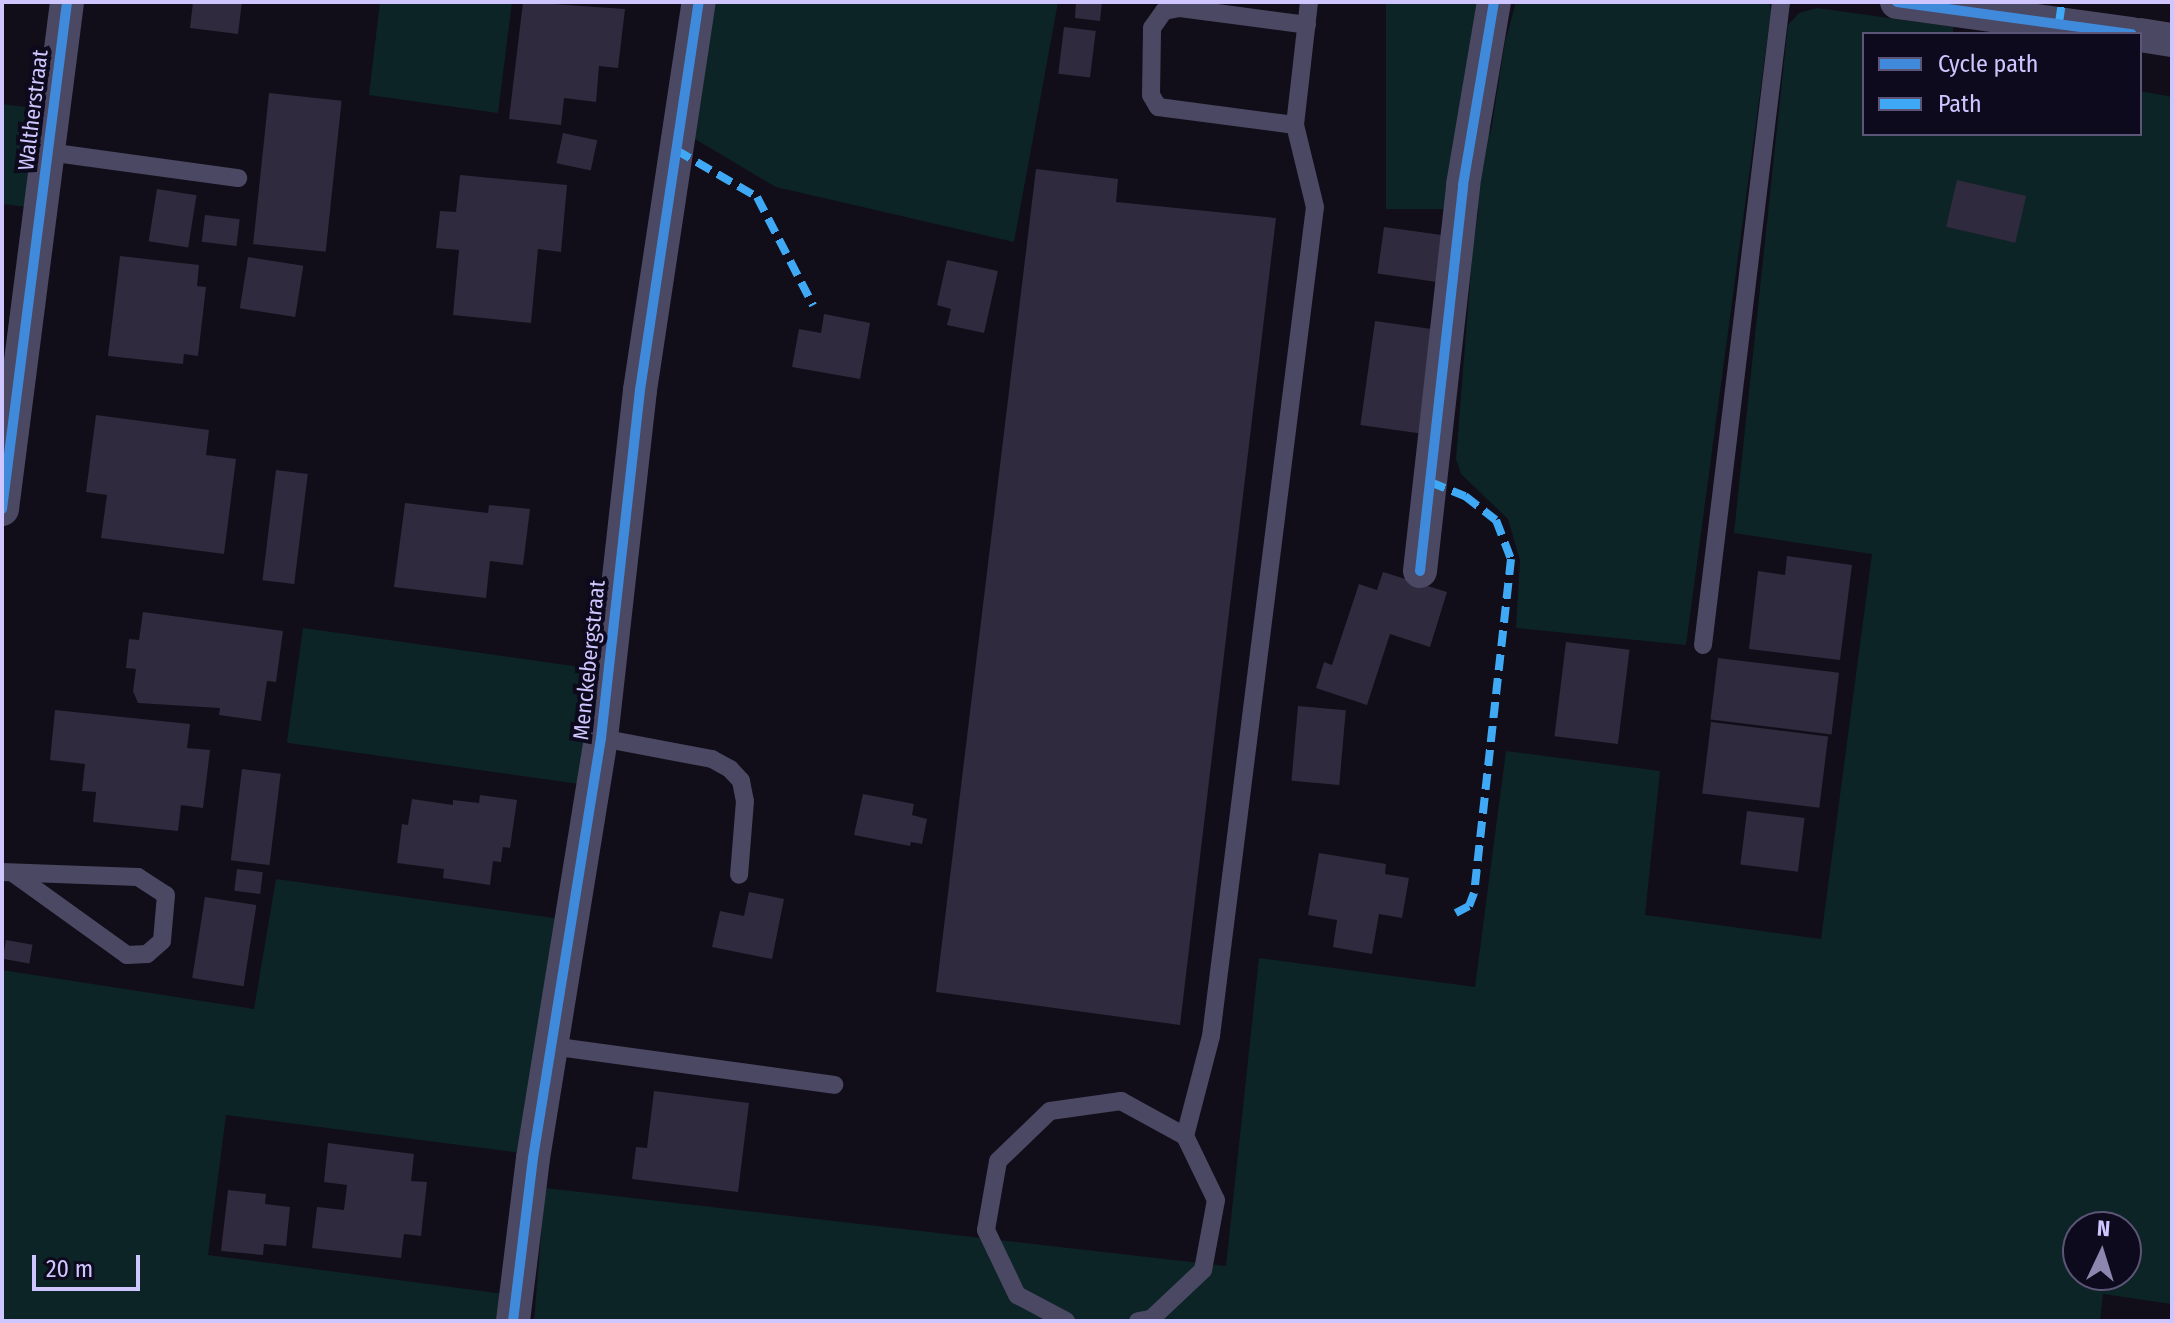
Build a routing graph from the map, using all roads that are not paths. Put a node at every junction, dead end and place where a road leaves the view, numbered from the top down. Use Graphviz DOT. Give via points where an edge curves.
graph roads {
  1 [pos="67,2"];
  2 [pos="699,2"];
  3 [pos="1309,2"];
  4 [pos="1494,2"];
  5 [pos="1781,2"];
  6 [pos="1897,2"];
  7 [pos="1307,25"];
  8 [pos="2117,32"];
  9 [pos="2142,35"];
  10 [pos="2172,40"];
  11 [pos="1295,125"];
  12 [pos="48,152"];
  13 [pos="238,178"];
  14 [pos="2,509"];
  15 [pos="1420,571"];
  16 [pos="1703,645"];
  17 [pos="601,738"];
  18 [pos="7,873"];
  19 [pos="739,875"];
  20 [pos="551,1046"];
  21 [pos="834,1085"];
  22 [pos="1185,1136"];
  23 [pos="513,1321"];
  24 [pos="1066,1321"];
  25 [pos="1138,1321"];
  1 -- 12 [label="street, Waltherstraat"];
  2 -- 17 [label="street, Menckebergstraat" via="640,390"];
  3 -- 7 [label="lane"];
  4 -- 15 [label="street" via="1463,185"];
  5 -- 16 [label="lane"];
  6 -- 8 [label="street"];
  7 -- 11 [label="lane"];
  7 -- 11 [label="lane" via="1180,8 1164,11 1152,28 1151,95 1158,107"];
  9 -- 10 [label="street"];
  11 -- 22 [label="lane" via="1315,207 1211,1036"];
  12 -- 13 [label="lane"];
  12 -- 14 [label="street, Waltherstraat"];
  17 -- 19 [label="lane" via="712,759 730,769 741,781 745,801"];
  17 -- 20 [label="street, Menckebergstraat"];
  18 -- 18 [label="lane" via="83,871 138,877 166,895 162,941 147,954 127,955"];
  20 -- 21 [label="lane"];
  20 -- 23 [label="street, Menckebergstraat"];
  22 -- 24 [label="lane" via="1121,1101 1050,1111 998,1161 986,1230 1017,1295"];
  22 -- 25 [label="lane" via="1216,1200 1203,1270 1151,1319"];
}
